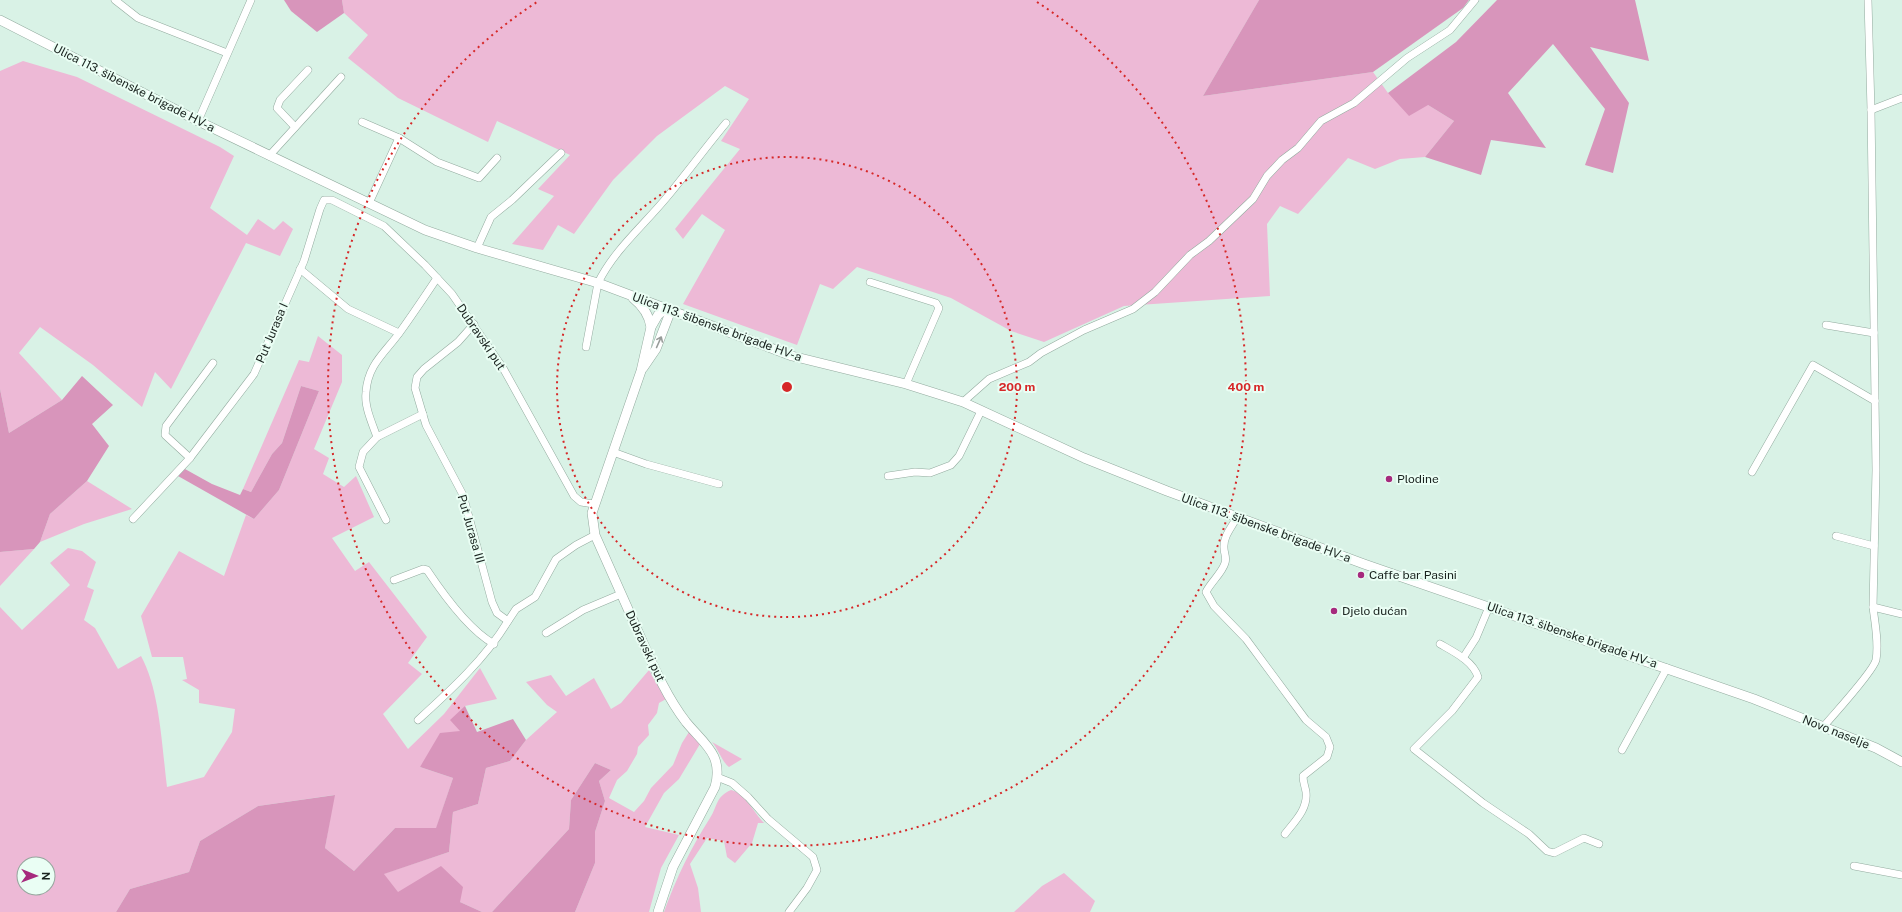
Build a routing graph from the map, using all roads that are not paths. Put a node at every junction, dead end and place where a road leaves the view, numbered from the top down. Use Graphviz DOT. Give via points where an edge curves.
graph roads {
  1 [pos="115,0"];
  2 [pos="251,0"];
  3 [pos="1475,0"];
  4 [pos="1868,0"];
  5 [pos="0,20"];
  6 [pos="227,53"];
  7 [pos="308,70"];
  8 [pos="341,77"];
  9 [pos="1902,98"];
  10 [pos="1872,110"];
  11 [pos="198,122"];
  12 [pos="362,122"];
  13 [pos="726,123"];
  14 [pos="295,127"];
  15 [pos="399,138"];
  16 [pos="561,153"];
  17 [pos="269,156"];
  18 [pos="497,158"];
  19 [pos="332,200"];
  20 [pos="369,203"];
  21 [pos="477,248"];
  22 [pos="300,269"];
  23 [pos="437,278"];
  24 [pos="870,282"];
  25 [pos="598,283"];
  26 [pos="629,295"];
  27 [pos="669,309"];
  28 [pos="474,324"];
  29 [pos="1826,325"];
  30 [pos="651,327"];
  31 [pos="400,333"];
  32 [pos="1874,333"];
  33 [pos="586,347"];
  34 [pos="213,364"];
  35 [pos="642,371"];
  36 [pos="906,384"];
  37 [pos="1875,401"];
  38 [pos="963,402"];
  39 [pos="981,411"];
  40 [pos="423,414"];
  41 [pos="377,437"];
  42 [pos="613,452"];
  43 [pos="190,458"];
  44 [pos="1752,472"];
  45 [pos="888,476"];
  46 [pos="719,484"];
  47 [pos="594,504"];
  48 [pos="1237,517"];
  49 [pos="133,519"];
  50 [pos="386,520"];
  51 [pos="595,535"];
  52 [pos="1836,536"];
  53 [pos="1874,546"];
  54 [pos="394,580"];
  55 [pos="621,594"];
  56 [pos="1489,607"];
  57 [pos="1873,607"];
  58 [pos="1902,614"];
  59 [pos="508,621"];
  60 [pos="546,633"];
  61 [pos="494,644"];
  62 [pos="1440,644"];
  63 [pos="1464,658"];
  64 [pos="1667,668"];
  65 [pos="1769,705"];
  66 [pos="418,720"];
  67 [pos="1824,726"];
  68 [pos="1622,750"];
  69 [pos="1902,762"];
  70 [pos="717,777"];
  71 [pos="1285,834"];
  72 [pos="1599,844"];
  73 [pos="1854,866"];
  74 [pos="1902,875"];
  75 [pos="658,912"];
  76 [pos="789,912"];
  1 -- 6 [label="street" via="138,18"];
  2 -- 6 [label="street"];
  3 -- 38 [label="street" via="1450,30 1407,58 1354,103 1321,121 1298,148 1267,176 1253,199 1190,256 1155,292 1133,308 1084,330 1029,362 989,379"];
  4 -- 10 [label="street"];
  5 -- 11 [label="main road, Ulica 113. šibenske brigade HV-a"];
  6 -- 11 [label="street"];
  7 -- 14 [label="street" via="280,100 277,108"];
  8 -- 14 [label="street"];
  9 -- 10 [label="street"];
  10 -- 32 [label="street"];
  11 -- 17 [label="main road, Ulica 113. šibenske brigade HV-a"];
  12 -- 15 [label="street"];
  13 -- 25 [label="street" via="667,197 611,261"];
  14 -- 17 [label="street"];
  15 -- 18 [label="street" via="437,162 479,178"];
  15 -- 20 [label="street"];
  16 -- 21 [label="street" via="491,217"];
  17 -- 20 [label="main road, Ulica 113. šibenske brigade HV-a"];
  19 -- 22 [label="street, Put Jurasa I" via="324,200"];
  19 -- 23 [label="street, Dubravski put" via="384,226"];
  20 -- 21 [label="main road, Ulica 113. šibenske brigade HV-a" via="425,230"];
  21 -- 25 [label="main road, Ulica 113. šibenske brigade HV-a"];
  22 -- 31 [label="street" via="348,309"];
  22 -- 43 [label="street, Put Jurasa I" via="254,374"];
  23 -- 28 [label="street, Dubravski put"];
  23 -- 31 [label="street"];
  24 -- 36 [label="street" via="936,303 939,308"];
  25 -- 26 [label="main road, Ulica 113. šibenske brigade HV-a"];
  25 -- 33 [label="street"];
  26 -- 27 [label="main road, Ulica 113. šibenske brigade HV-a"];
  26 -- 30 [label="main road" via="642,306 650,319"];
  27 -- 30 [label="main road, Dubravski put" via="658,314"];
  35 -- 27 [label="main road, Dubravski put, one-way" via="656,349"];
  27 -- 36 [label="main road, Ulica 113. šibenske brigade HV-a" via="792,356"];
  28 -- 40 [label="street, Put Jurasa III" via="458,342 424,369 417,378 415,388"];
  28 -- 47 [label="street, Dubravski put" via="503,368 574,496 581,502"];
  29 -- 32 [label="street"];
  30 -- 35 [label="main road, Dubravski put"];
  31 -- 41 [label="street" via="375,362 365,394"];
  32 -- 37 [label="street"];
  34 -- 43 [label="street" via="166,426 165,435"];
  35 -- 42 [label="main road, Dubravski put"];
  36 -- 38 [label="main road, Ulica 113. šibenske brigade HV-a"];
  37 -- 44 [label="street" via="1813,365"];
  37 -- 53 [label="street"];
  38 -- 39 [label="main road, Ulica 113. šibenske brigade HV-a"];
  39 -- 45 [label="street" via="959,456 951,465 930,473 915,472"];
  39 -- 48 [label="main road, Ulica 113. šibenske brigade HV-a" via="1084,458"];
  40 -- 41 [label="street"];
  40 -- 59 [label="street, Put Jurasa III" via="426,425 463,494 492,602 497,613"];
  41 -- 50 [label="street" via="363,452 359,467"];
  42 -- 46 [label="street"];
  42 -- 47 [label="main road, Dubravski put"];
  43 -- 49 [label="street, Put Jurasa I"];
  47 -- 51 [label="main road, Dubravski put" via="592,522"];
  48 -- 56 [label="main road, Ulica 113. šibenske brigade HV-a"];
  48 -- 71 [label="street" via="1225,538 1225,565 1209,586 1206,592 1208,598 1246,639 1306,720 1326,737 1330,747 1327,756 1303,776 1306,802 1303,811"];
  51 -- 55 [label="main road, Dubravski put"];
  51 -- 59 [label="street" via="556,559 535,597 516,609"];
  52 -- 53 [label="street"];
  53 -- 57 [label="street"];
  54 -- 61 [label="street" via="423,569 428,570 443,595 483,638"];
  55 -- 60 [label="street" via="583,610"];
  55 -- 70 [label="main road, Dubravski put" via="661,681 686,722 711,749"];
  56 -- 63 [label="street"];
  56 -- 64 [label="main road, Ulica 113. šibenske brigade HV-a"];
  57 -- 58 [label="street"];
  57 -- 67 [label="street" via="1876,661"];
  59 -- 61 [label="street"];
  61 -- 66 [label="street" via="453,688"];
  62 -- 63 [label="street"];
  63 -- 72 [label="street" via="1476,671 1478,678 1452,711 1414,749 1483,803 1529,834 1547,851 1554,853 1584,838"];
  64 -- 65 [label="main road, Ulica 113. šibenske brigade HV-a"];
  64 -- 68 [label="street"];
  65 -- 67 [label="main road, Novo naselje"];
  67 -- 69 [label="main road, Novo naselje"];
  70 -- 75 [label="main road" via="712,794 673,867"];
  70 -- 76 [label="street" via="732,783 768,819 813,857 817,870"];
  73 -- 74 [label="street"];
}
